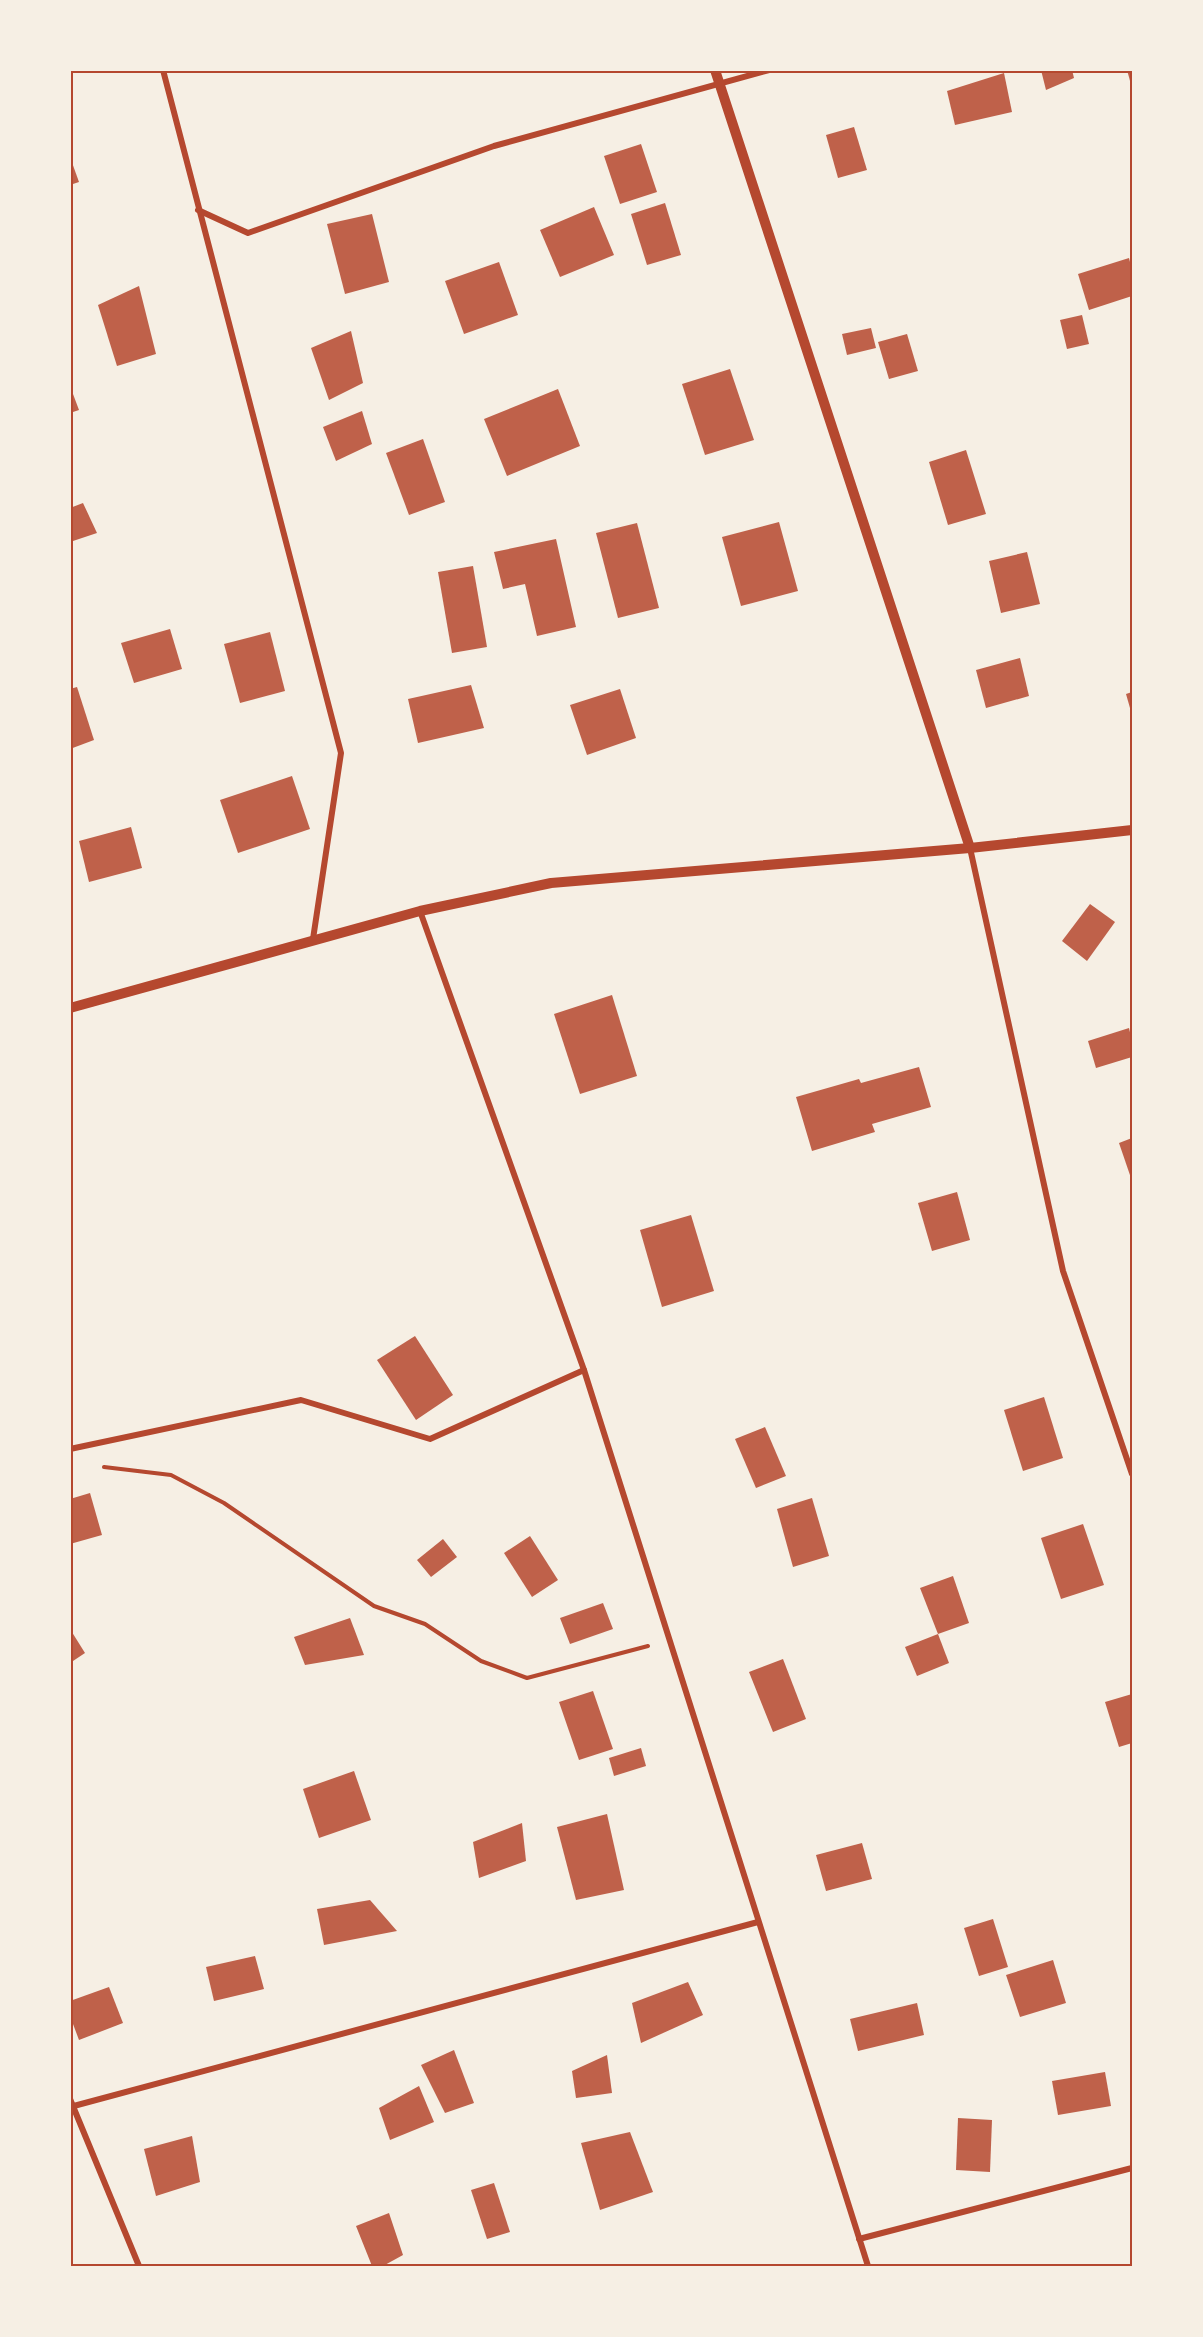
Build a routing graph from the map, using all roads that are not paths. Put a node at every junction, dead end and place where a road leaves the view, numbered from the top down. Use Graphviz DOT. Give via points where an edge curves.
graph roads {
  1 [pos="163,70"];
  2 [pos="715,70"];
  3 [pos="769,70"];
  4 [pos="719,84"];
  5 [pos="198,210"];
  6 [pos="1132,830"];
  7 [pos="970,848"];
  8 [pos="420,910"];
  9 [pos="314,939"];
  10 [pos="70,1008"];
  11 [pos="584,1370"];
  12 [pos="70,1449"];
  13 [pos="1132,1474"];
  14 [pos="758,1922"];
  15 [pos="70,2099"];
  16 [pos="72,2107"];
  17 [pos="1132,2168"];
  18 [pos="859,2239"];
  19 [pos="139,2266"];
  20 [pos="868,2266"];
  1 -- 5 [label="street"];
  2 -- 4 [label="street"];
  3 -- 4 [label="street"];
  4 -- 5 [label="street" via="495,146 248,233"];
  4 -- 7 [label="street"];
  5 -- 9 [label="street" via="341,753"];
  6 -- 7 [label="street"];
  7 -- 8 [label="street" via="551,883"];
  7 -- 13 [label="street" via="1063,1271"];
  8 -- 9 [label="street"];
  8 -- 11 [label="street"];
  9 -- 10 [label="street"];
  11 -- 12 [label="street" via="430,1439 302,1400"];
  11 -- 14 [label="street"];
  14 -- 16 [label="street"];
  14 -- 18 [label="street"];
  15 -- 16 [label="street"];
  16 -- 19 [label="street"];
  17 -- 18 [label="street"];
  18 -- 20 [label="street"];
}
